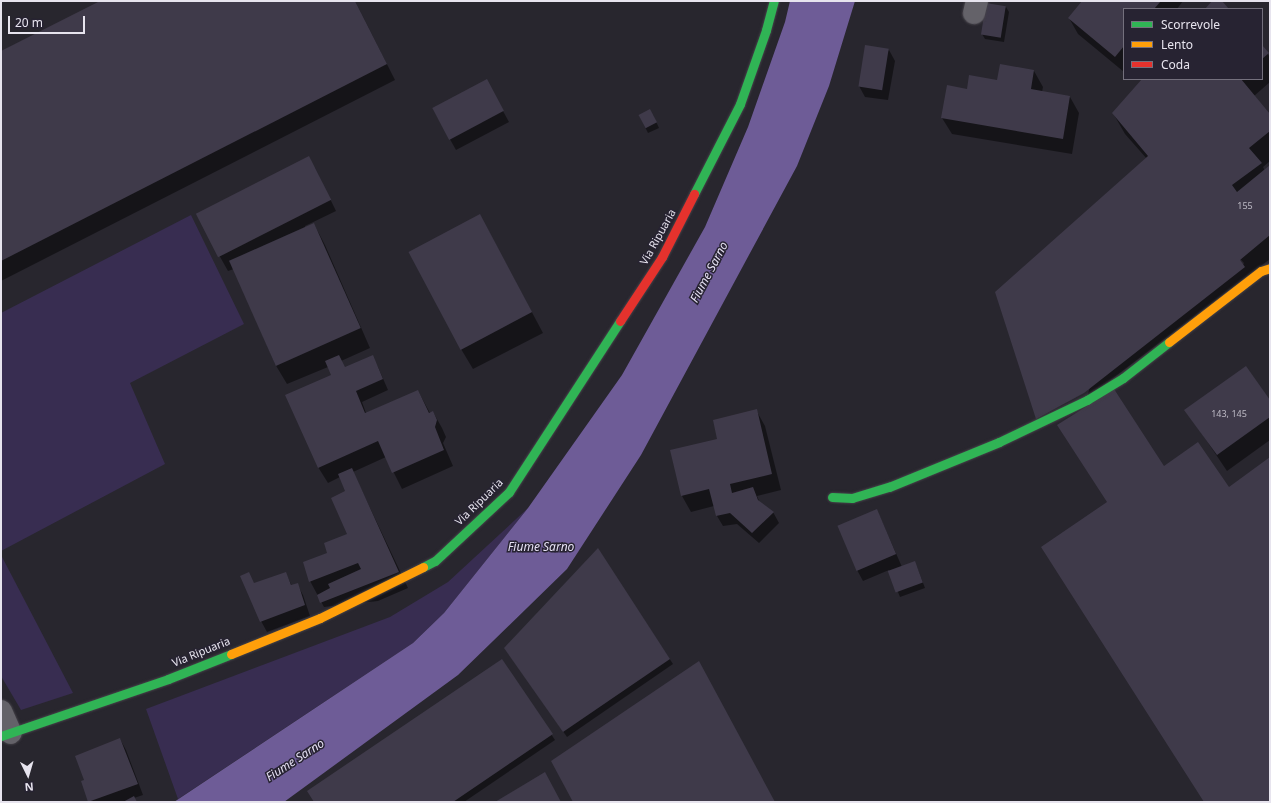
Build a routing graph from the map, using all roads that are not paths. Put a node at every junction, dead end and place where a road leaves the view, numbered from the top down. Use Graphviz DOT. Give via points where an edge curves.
graph roads {
  1 [pos="774,1"];
  2 [pos="1270,268"];
  3 [pos="832,497"];
  4 [pos="1,711"];
  5 [pos="6,734"];
  1 -- 5 [label="street, Via Ripuaria" via="740,104 662,257 509,492 435,561 320,618 168,679"];
  2 -- 3 [label="street" via="1261,271 1123,378 1087,400 999,442 889,487 852,498"];
  4 -- 5 [label="street"];
}
